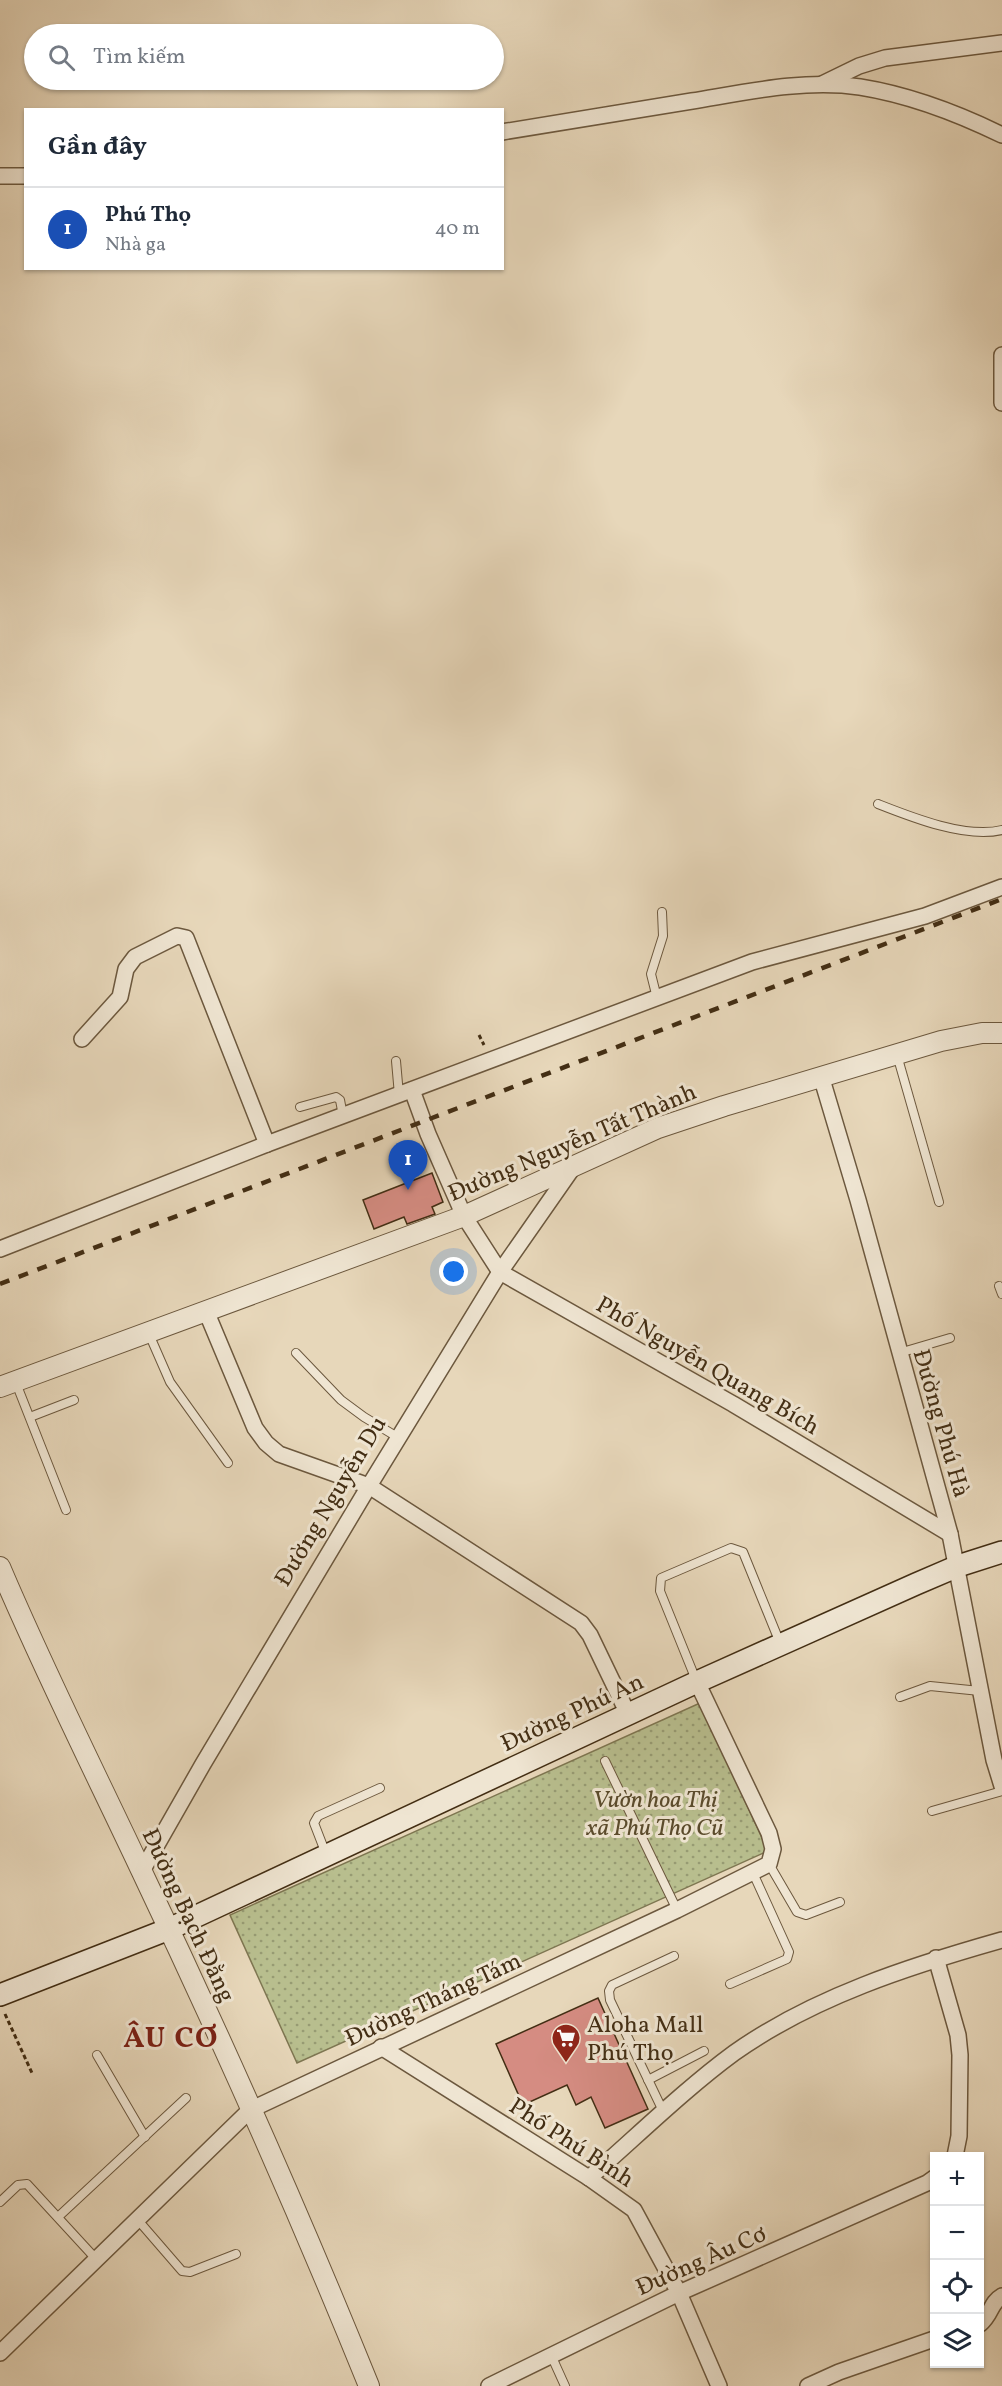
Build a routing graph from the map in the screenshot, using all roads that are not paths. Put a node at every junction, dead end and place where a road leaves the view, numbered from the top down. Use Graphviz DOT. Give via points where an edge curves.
graph roads {
  1 [pos="1002,43"];
  2 [pos="819,85"];
  3 [pos="504,132"];
  4 [pos="1002,135"];
  5 [pos="0,176"];
  6 [pos="24,176"];
  7 [pos="1002,355"];
  8 [pos="1002,403"];
  9 [pos="878,804"];
  10 [pos="1002,830"];
  11 [pos="1002,887"];
  12 [pos="662,912"];
  13 [pos="657,998"];
  14 [pos="1002,1033"];
  15 [pos="82,1039"];
  16 [pos="897,1054"];
  17 [pos="396,1061"];
  18 [pos="820,1076"];
  19 [pos="405,1093"];
  20 [pos="300,1107"];
  21 [pos="344,1116"];
  22 [pos="267,1144"];
  23 [pos="574,1166"];
  24 [pos="939,1202"];
  25 [pos="464,1216"];
  26 [pos="0,1249"];
  27 [pos="500,1272"];
  28 [pos="206,1311"];
  29 [pos="148,1333"];
  30 [pos="950,1338"];
  31 [pos="296,1353"];
  32 [pos="899,1353"];
  33 [pos="8,1384"];
  34 [pos="74,1400"];
  35 [pos="30,1417"];
  36 [pos="399,1438"];
  37 [pos="228,1463"];
  38 [pos="369,1486"];
  39 [pos="66,1510"];
  40 [pos="950,1534"];
  41 [pos="1002,1552"];
  42 [pos="958,1566"];
  43 [pos="0,1568"];
  44 [pos="781,1644"];
  45 [pos="697,1682"];
  46 [pos="982,1691"];
  47 [pos="900,1697"];
  48 [pos="628,1714"];
  49 [pos="605,1761"];
  50 [pos="1002,1786"];
  51 [pos="380,1788"];
  52 [pos="1002,1791"];
  53 [pos="932,1811"];
  54 [pos="326,1855"];
  55 [pos="769,1864"];
  56 [pos="142,1870"];
  57 [pos="753,1873"];
  58 [pos="840,1902"];
  59 [pos="677,1910"];
  60 [pos="169,1929"];
  61 [pos="1002,1940"];
  62 [pos="674,1956"];
  63 [pos="936,1958"];
  64 [pos="730,1984"];
  65 [pos="2,2005"];
  66 [pos="381,2047"];
  67 [pos="704,2051"];
  68 [pos="97,2055"];
  69 [pos="648,2080"];
  70 [pos="186,2098"];
  71 [pos="250,2110"];
  72 [pos="664,2113"];
  73 [pos="145,2137"];
  74 [pos="957,2152"];
  75 [pos="589,2178"];
  76 [pos="930,2181"];
  77 [pos="0,2202"];
  78 [pos="58,2217"];
  79 [pos="137,2219"];
  80 [pos="236,2254"];
  81 [pos="96,2259"];
  82 [pos="679,2293"];
  83 [pos="1002,2296"];
  84 [pos="984,2320"];
  85 [pos="930,2340"];
  86 [pos="0,2353"];
  87 [pos="551,2355"];
  88 [pos="369,2386"];
  89 [pos="489,2386"];
  90 [pos="565,2386"];
  91 [pos="719,2386"];
  92 [pos="808,2386"];
  1 -- 2 [label="street" via="885,58"];
  2 -- 3 [label="street" via="772,88"];
  2 -- 4 [label="street" via="897,94"];
  5 -- 6 [label="street"];
  7 -- 8 [label="street"];
  9 -- 10 [label="lane" via="952,828"];
  11 -- 13 [label="street" via="924,916 758,959"];
  12 -- 13 [label="lane" via="663,936 651,974"];
  13 -- 19 [label="street"];
  14 -- 16 [label="street, Đường Nguyễn Tất Thành" via="951,1039"];
  15 -- 22 [label="street" via="120,997 126,969 135,957 177,936 186,938"];
  16 -- 18 [label="street, Đường Nguyễn Tất Thành"];
  16 -- 24 [label="lane"];
  17 -- 19 [label="lane"];
  18 -- 23 [label="street, Đường Nguyễn Tất Thành" via="658,1128"];
  18 -- 32 [label="street, Đường Phú Hà"];
  19 -- 21 [label="street"];
  19 -- 25 [label="street, Phố Nguyễn Quang Bích" via="428,1134"];
  20 -- 21 [label="lane" via="336,1097"];
  21 -- 22 [label="street"];
  22 -- 26 [label="street"];
  23 -- 25 [label="street, Đường Nguyễn Tất Thành"];
  23 -- 27 [label="street, Đường Nguyễn Du"];
  25 -- 27 [label="street, Phố Nguyễn Quang Bích"];
  25 -- 28 [label="street, Đường Nguyễn Tất Thành"];
  27 -- 36 [label="street, Đường Nguyễn Du"];
  27 -- 40 [label="street, Phố Nguyễn Quang Bích" via="733,1404"];
  28 -- 29 [label="street, Đường Nguyễn Tất Thành"];
  28 -- 38 [label="street" via="255,1428 266,1443 279,1454"];
  29 -- 33 [label="street, Đường Nguyễn Tất Thành"];
  29 -- 37 [label="lane" via="170,1382"];
  30 -- 32 [label="lane"];
  31 -- 36 [label="lane" via="341,1400"];
  32 -- 40 [label="street, Đường Phú Hà"];
  33 -- 35 [label="lane"];
  34 -- 35 [label="lane"];
  35 -- 39 [label="lane"];
  36 -- 38 [label="street, Đường Nguyễn Du"];
  38 -- 48 [label="street" via="581,1623"];
  38 -- 56 [label="street, Đường Nguyễn Du"];
  40 -- 42 [label="street, Đường Phú Hà"];
  41 -- 42 [label="main road, Đường Phú An"];
  42 -- 44 [label="main road, Đường Phú An"];
  42 -- 46 [label="street, Đường Phú Hà"];
  43 -- 56 [label="street, Đường Bạch Đằng" via="38,1656"];
  44 -- 45 [label="main road, Đường Phú An"];
  44 -- 45 [label="lane" via="743,1552 736,1548 660,1578 660,1591"];
  45 -- 48 [label="main road, Đường Phú An"];
  45 -- 55 [label="street" via="769,1833 773,1849"];
  46 -- 47 [label="lane" via="930,1686"];
  46 -- 50 [label="street, Đường Phú Hà"];
  48 -- 54 [label="main road, Đường Phú An"];
  49 -- 59 [label="lane"];
  51 -- 54 [label="lane" via="318,1816 314,1823"];
  52 -- 53 [label="lane"];
  54 -- 60 [label="main road, Đường Phú An"];
  55 -- 57 [label="street, Đường Tháng Tám"];
  55 -- 58 [label="lane" via="797,1912 806,1916"];
  56 -- 60 [label="street, Đường Bạch Đằng"];
  57 -- 59 [label="street, Đường Tháng Tám"];
  57 -- 64 [label="lane" via="789,1952 787,1959"];
  59 -- 66 [label="street, Đường Tháng Tám"];
  60 -- 65 [label="main road"];
  60 -- 71 [label="street, Đường Bạch Đằng"];
  61 -- 63 [label="street"];
  62 -- 69 [label="lane" via="612,1985 609,1991"];
  63 -- 72 [label="street" via="843,1994 776,2027 733,2054"];
  63 -- 74 [label="street" via="958,2035"];
  66 -- 71 [label="street, Đường Tháng Tám"];
  66 -- 75 [label="street, Phố Phú Bình"];
  67 -- 69 [label="lane"];
  68 -- 73 [label="lane"];
  69 -- 72 [label="lane"];
  70 -- 73 [label="lane"];
  71 -- 79 [label="street, Đường Tháng Tám"];
  71 -- 88 [label="street, Đường Bạch Đằng" via="321,2266"];
  72 -- 75 [label="street"];
  73 -- 78 [label="lane"];
  75 -- 82 [label="street, Phố Phú Bình" via="634,2210"];
  76 -- 82 [label="street, Đường Âu Cơ"];
  77 -- 78 [label="lane" via="18,2185 27,2184"];
  78 -- 81 [label="lane"];
  79 -- 80 [label="lane" via="182,2271 190,2272"];
  79 -- 81 [label="street, Đường Tháng Tám"];
  81 -- 86 [label="street, Đường Tháng Tám"];
  82 -- 87 [label="street, Đường Âu Cơ"];
  82 -- 91 [label="street, Phố Phú Bình"];
  83 -- 84 [label="street"];
  85 -- 92 [label="street"];
  87 -- 89 [label="street, Đường Âu Cơ"];
  87 -- 90 [label="lane"];
}
